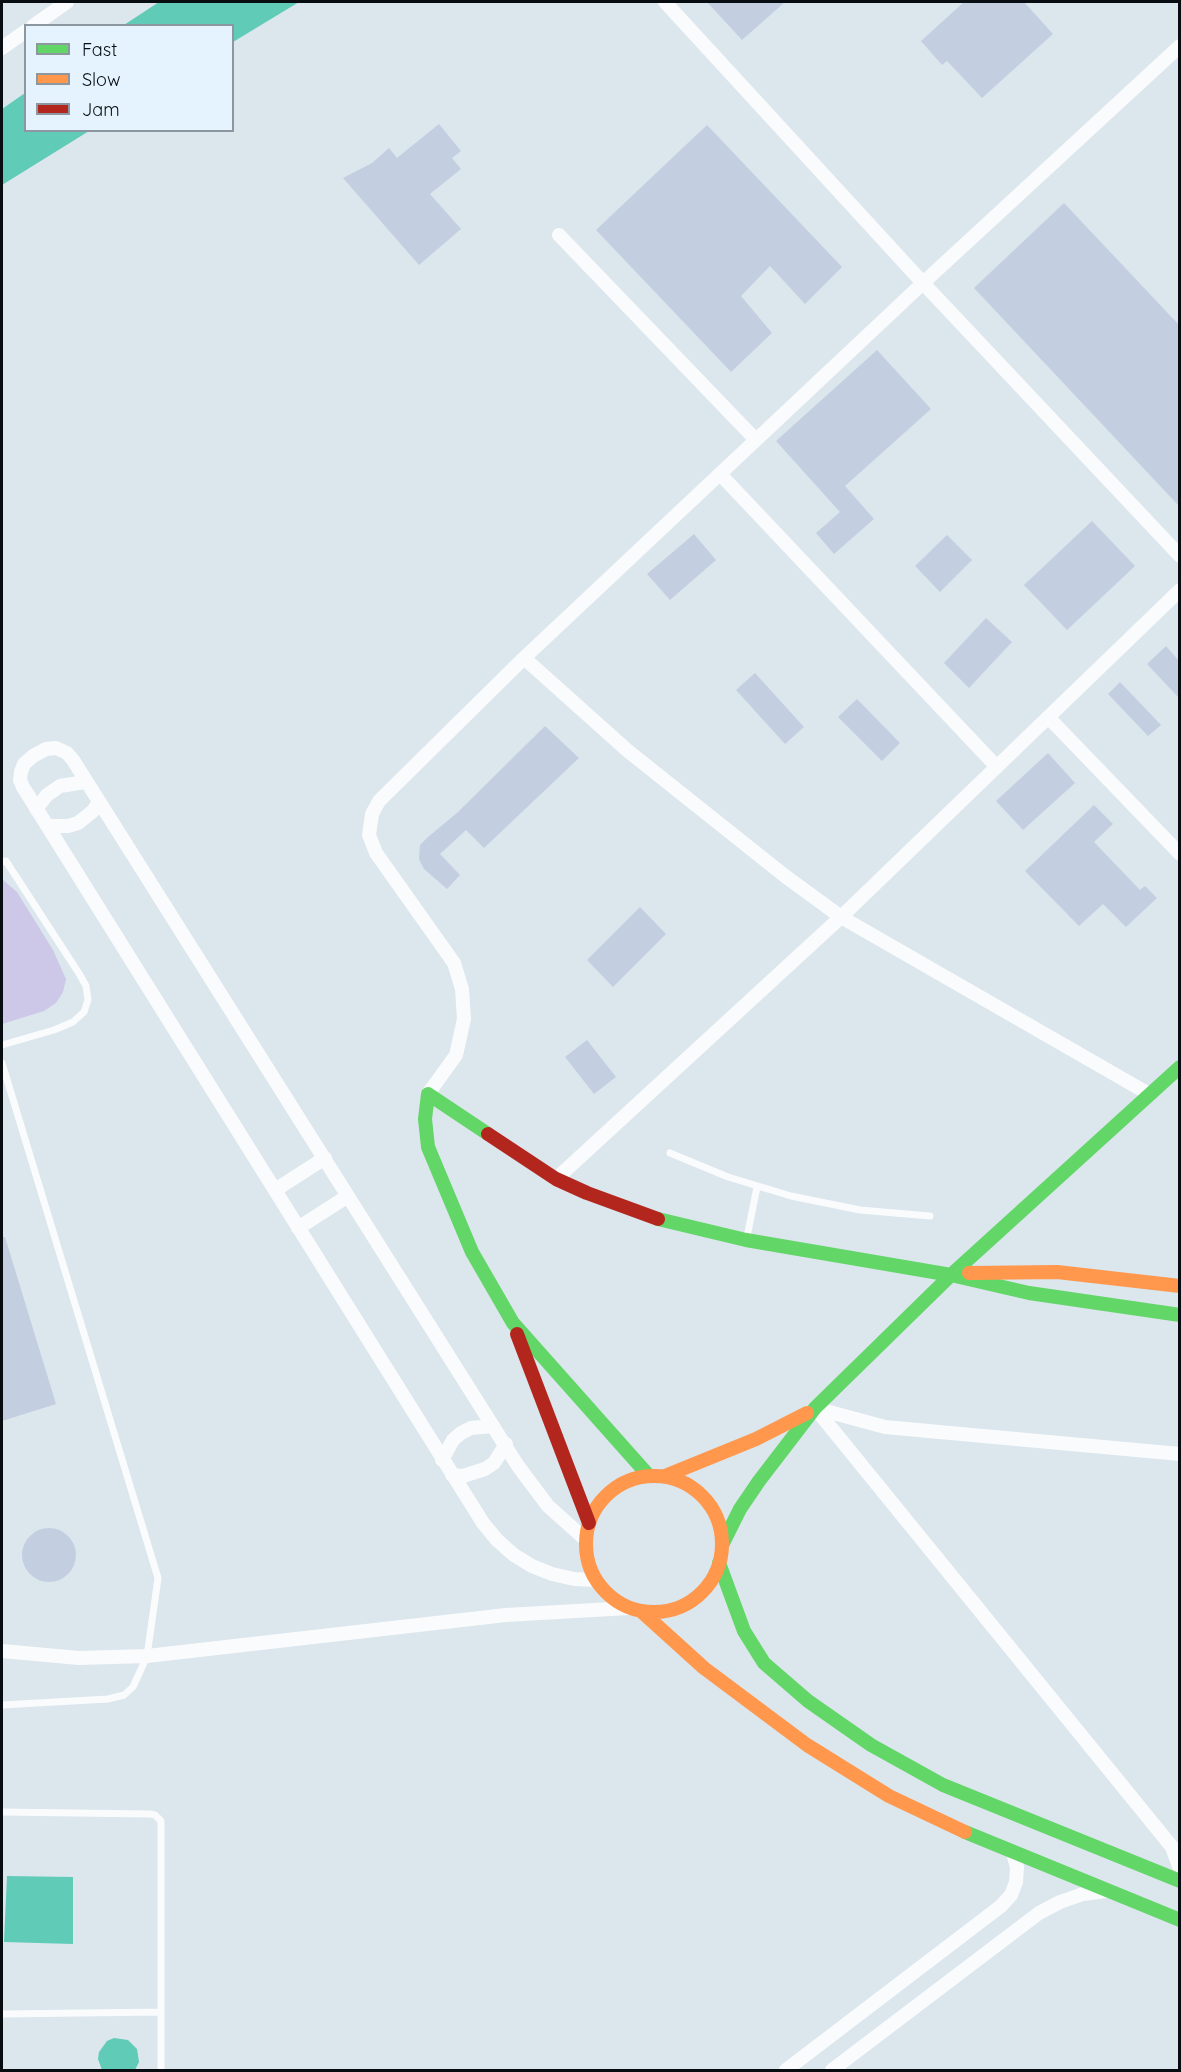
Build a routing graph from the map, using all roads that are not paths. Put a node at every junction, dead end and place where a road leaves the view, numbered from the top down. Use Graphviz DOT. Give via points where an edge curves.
graph roads {
  1 [pos="67,2"];
  2 [pos="665,2"];
  3 [pos="36,24"];
  4 [pos="24,32"];
  5 [pos="1179,46"];
  6 [pos="2,48"];
  7 [pos="559,235"];
  8 [pos="923,283"];
  9 [pos="756,440"];
  10 [pos="720,474"];
  11 [pos="1179,556"];
  12 [pos="1179,590"];
  13 [pos="524,658"];
  14 [pos="1048,717"];
  15 [pos="997,766"];
  16 [pos="85,782"];
  17 [pos="99,802"];
  18 [pos="36,809"];
  19 [pos="48,826"];
  20 [pos="1179,854"];
  21 [pos="2,862"];
  22 [pos="841,917"];
  23 [pos="2,1045"];
  24 [pos="2,1063"];
  25 [pos="1179,1067"];
  26 [pos="428,1094"];
  27 [pos="1149,1094"];
  28 [pos="670,1153"];
  29 [pos="325,1158"];
  30 [pos="556,1179"];
  31 [pos="757,1187"];
  32 [pos="275,1190"];
  33 [pos="348,1197"];
  34 [pos="930,1216"];
  35 [pos="298,1228"];
  36 [pos="746,1240"];
  37 [pos="951,1275"];
  38 [pos="1179,1286"];
  39 [pos="1179,1315"];
  40 [pos="513,1323"];
  41 [pos="815,1408"];
  42 [pos="493,1426"];
  43 [pos="506,1444"];
  44 [pos="1179,1454"];
  45 [pos="442,1460"];
  46 [pos="452,1475"];
  47 [pos="649,1476"];
  48 [pos="665,1476"];
  49 [pos="589,1523"];
  50 [pos="585,1539"];
  51 [pos="722,1545"];
  52 [pos="719,1563"];
  53 [pos="596,1580"];
  54 [pos="635,1609"];
  55 [pos="2,1651"];
  56 [pos="147,1656"];
  57 [pos="2,1705"];
  58 [pos="2,1812"];
  59 [pos="1013,1853"];
  60 [pos="1179,1869"];
  61 [pos="1179,1881"];
  62 [pos="1106,1891"];
  63 [pos="1179,1920"];
  64 [pos="161,2012"];
  65 [pos="2,2014"];
  66 [pos="161,2070"];
  67 [pos="786,2070"];
  68 [pos="832,2070"];
  1 -- 3 [label="street"];
  2 -- 8 [label="street"];
  4 -- 6 [label="street"];
  5 -- 8 [label="street"];
  7 -- 9 [label="street"];
  8 -- 9 [label="street"];
  8 -- 11 [label="street"];
  9 -- 10 [label="street"];
  10 -- 13 [label="street"];
  10 -- 15 [label="street"];
  12 -- 14 [label="street"];
  13 -- 22 [label="street" via="628,751"];
  13 -- 26 [label="street" via="379,801 372,814 369,835 376,853 454,963 462,989 464,1019 456,1055"];
  14 -- 15 [label="street"];
  14 -- 20 [label="street"];
  15 -- 22 [label="street"];
  16 -- 17 [label="street"];
  16 -- 18 [label="street" via="60,786"];
  16 -- 18 [label="street" via="67,753 56,748 33,756 24,764 20,780"];
  17 -- 19 [label="street" via="78,823"];
  17 -- 29 [label="street"];
  18 -- 19 [label="street"];
  19 -- 32 [label="street"];
  21 -- 23 [label="lane" via="6,861 80,975 88,1000 84,1012 73,1022"];
  22 -- 27 [label="street"];
  22 -- 30 [label="street"];
  24 -- 56 [label="lane" via="158,1578"];
  25 -- 27 [label="street"];
  26 -- 30 [label="street"];
  26 -- 40 [label="street" via="424,1119 428,1148 472,1252"];
  27 -- 37 [label="street"];
  28 -- 31 [label="lane"];
  29 -- 32 [label="street"];
  29 -- 33 [label="street"];
  30 -- 36 [label="street" via="650,1217"];
  31 -- 34 [label="lane" via="836,1206"];
  31 -- 36 [label="lane"];
  32 -- 35 [label="street"];
  33 -- 35 [label="street"];
  33 -- 42 [label="street"];
  35 -- 45 [label="street"];
  36 -- 37 [label="street"];
  37 -- 38 [label="street" via="1057,1272"];
  37 -- 39 [label="street" via="1068,1300"];
  37 -- 41 [label="street"];
  40 -- 47 [label="street"];
  40 -- 49 [label="street"];
  41 -- 44 [label="street" via="885,1427"];
  41 -- 48 [label="street" via="756,1439"];
  41 -- 51 [label="street" via="759,1481"];
  41 -- 60 [label="street" via="1172,1847"];
  42 -- 43 [label="street"];
  42 -- 45 [label="street" via="461,1433"];
  43 -- 46 [label="street" via="494,1463 484,1469 463,1476"];
  43 -- 50 [label="street" via="532,1487"];
  45 -- 46 [label="street"];
  46 -- 53 [label="street" via="483,1523 514,1555 552,1574"];
  47 -- 48 [label="street"];
  47 -- 49 [label="street" via="629,1480 612,1490"];
  48 -- 51 [label="street" via="700,1493 720,1526"];
  49 -- 50 [label="street"];
  50 -- 53 [label="street" via="587,1560"];
  51 -- 52 [label="street"];
  52 -- 54 [label="street" via="711,1581 680,1607 661,1612"];
  52 -- 61 [label="street" via="744,1631 764,1663 808,1701 862,1739 943,1785"];
  53 -- 54 [label="street" via="610,1597"];
  54 -- 56 [label="street" via="506,1615"];
  54 -- 59 [label="street" via="704,1668 807,1745 889,1796"];
  55 -- 56 [label="street" via="79,1658"];
  56 -- 57 [label="lane" via="133,1687 124,1695"];
  58 -- 64 [label="lane" via="150,1814 159,1818"];
  59 -- 62 [label="street"];
  59 -- 67 [label="street" via="1016,1882 1001,1906"];
  62 -- 63 [label="street"];
  62 -- 68 [label="street" via="1083,1894 1039,1913"];
  64 -- 65 [label="lane"];
  64 -- 66 [label="lane"];
}
